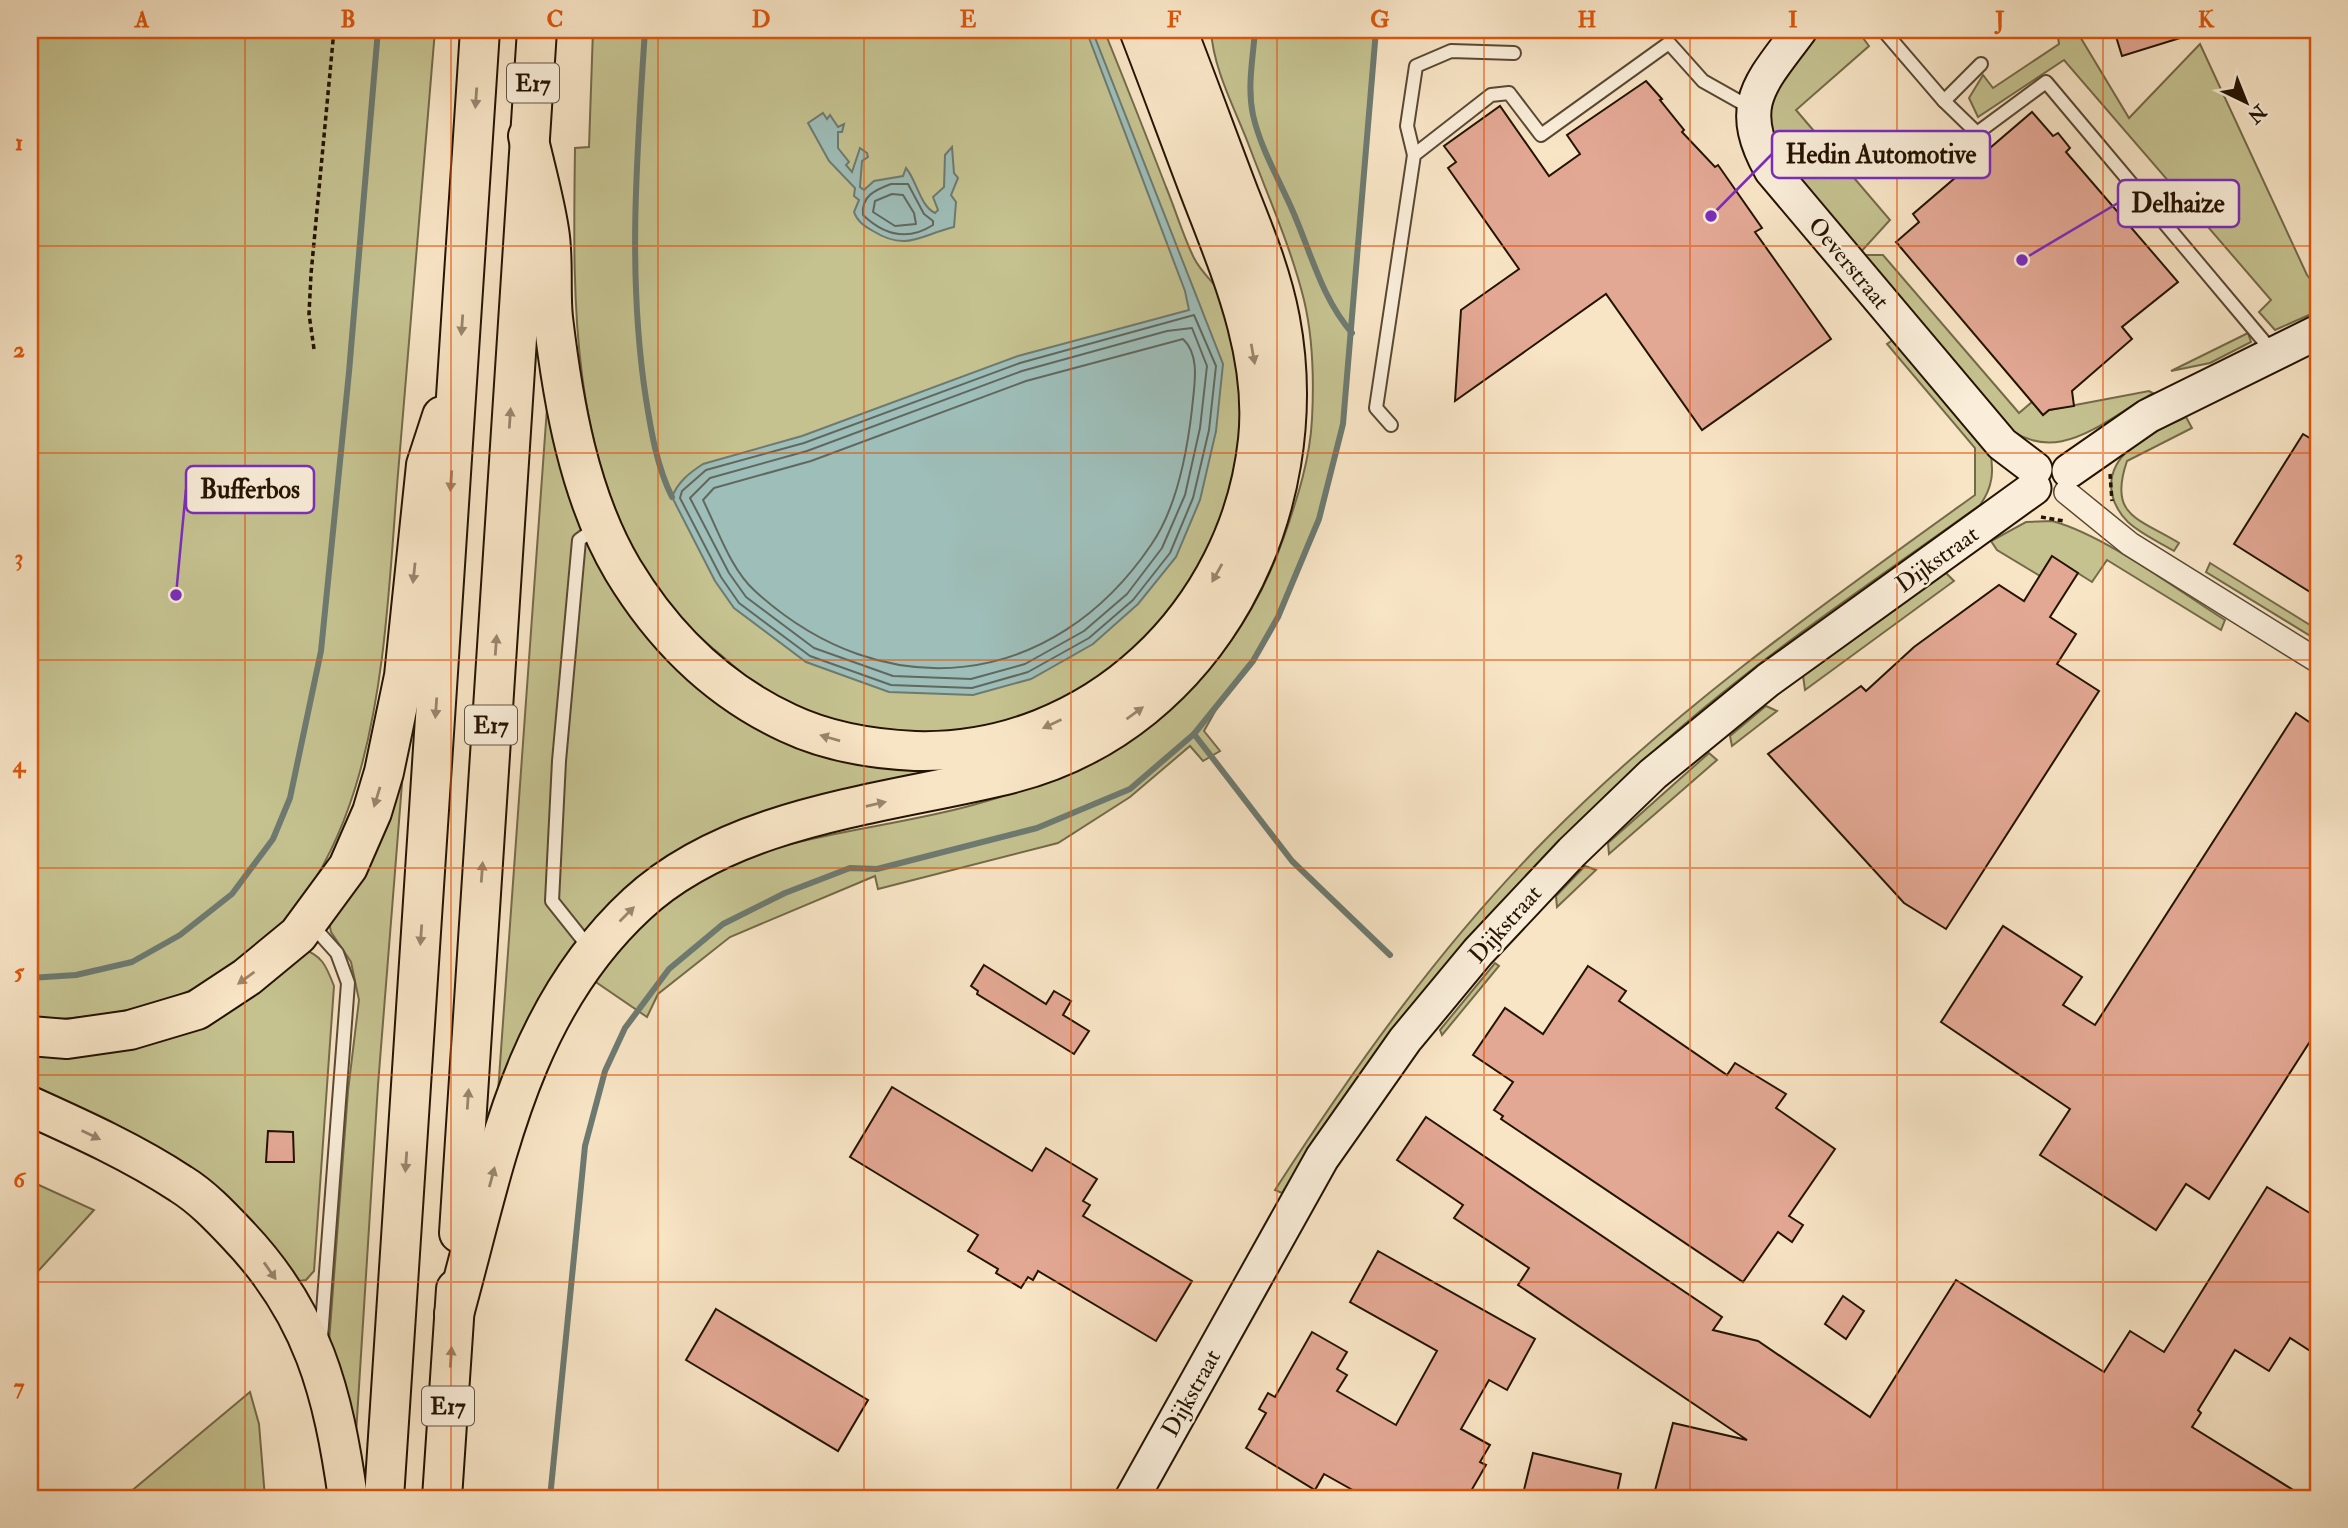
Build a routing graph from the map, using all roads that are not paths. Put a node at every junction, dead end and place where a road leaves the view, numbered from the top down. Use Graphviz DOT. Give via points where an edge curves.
graph roads {
  1 [pos="480,30"];
  2 [pos="537,30"];
  3 [pos="1125,30"];
  4 [pos="1139,30"];
  5 [pos="1177,30"];
  6 [pos="1195,30"];
  7 [pos="1800,30"];
  8 [pos="1883,30"];
  9 [pos="1514,53"];
  10 [pos="1981,64"];
  11 [pos="1944,101"];
  12 [pos="1755,110"];
  13 [pos="528,135"];
  14 [pos="1413,155"];
  15 [pos="1237,287"];
  16 [pos="2318,332"];
  17 [pos="2274,354"];
  18 [pos="1286,357"];
  19 [pos="459,364"];
  20 [pos="1391,425"];
  21 [pos="2052,494"];
  22 [pos="600,526"];
  23 [pos="2318,661"];
  24 [pos="309,922"];
  25 [pos="591,950"];
  26 [pos="30,1036"];
  27 [pos="30,1105"];
  28 [pos="454,1314"];
  29 [pos="319,1360"];
  30 [pos="348,1498"];
  31 [pos="384,1498"];
  32 [pos="442,1498"];
  33 [pos="1132,1498"];
  1 -- 19 [label="highway, E17, one-way"];
  2 -- 13 [label="highway, E17"];
  3 -- 15 [label="highway" via="1209,248"];
  4 -- 15 [label="highway"];
  5 -- 18 [label="highway" via="1273,290"];
  6 -- 18 [label="highway" via="1209,85 1278,265 1293,334"];
  7 -- 12 [label="street, Oeverstraat" via="1767,71"];
  8 -- 11 [label="lane"];
  9 -- 14 [label="lane" via="1451,51 1416,65 1407,126"];
  10 -- 11 [label="lane"];
  11 -- 17 [label="lane" via="1977,133 2046,82"];
  12 -- 14 [label="lane" via="1703,81 1669,43 1541,135 1508,93 1491,95"];
  12 -- 21 [label="street, Oeverstraat" via="1754,132 1771,170 2002,444"];
  13 -- 22 [label="highway" via="550,232 553,316 572,429"];
  28 -- 13 [label="highway, E17, one-way"];
  14 -- 20 [label="lane" via="1376,408"];
  15 -- 22 [label="highway, one-way" via="1254,358 1258,436 1241,519 1227,556 1202,600 1137,673 1082,710 1028,735 971,748 878,750 789,724 738,696 692,659 623,570"];
  16 -- 17 [label="street, Dijkstraat"];
  17 -- 21 [label="street, Dijkstraat" via="2148,416"];
  25 -- 18 [label="highway, one-way" via="640,901 722,849 785,824 1020,771 1081,746 1135,715 1182,673 1231,610 1272,509 1283,461"];
  19 -- 24 [label="highway, one-way" via="426,465 404,676 384,772 348,867"];
  19 -- 31 [label="highway, E17, one-way"];
  21 -- 23 [label="street, Oeverstraat"];
  21 -- 33 [label="street, Dijkstraat" via="1768,680 1653,774 1478,952 1405,1040 1322,1158"];
  22 -- 25 [label="lane" via="579,540 552,901"];
  24 -- 26 [label="highway, one-way" via="247,977 197,1010 130,1030 66,1039"];
  24 -- 29 [label="lane" via="337,953 348,983"];
  28 -- 25 [label="highway, one-way" via="529,1061 555,1003"];
  27 -- 29 [label="highway, one-way" via="142,1160 184,1186 220,1217 263,1261 295,1307"];
  32 -- 28 [label="highway, E17, one-way"];
  29 -- 30 [label="highway" via="340,1439"];
}
